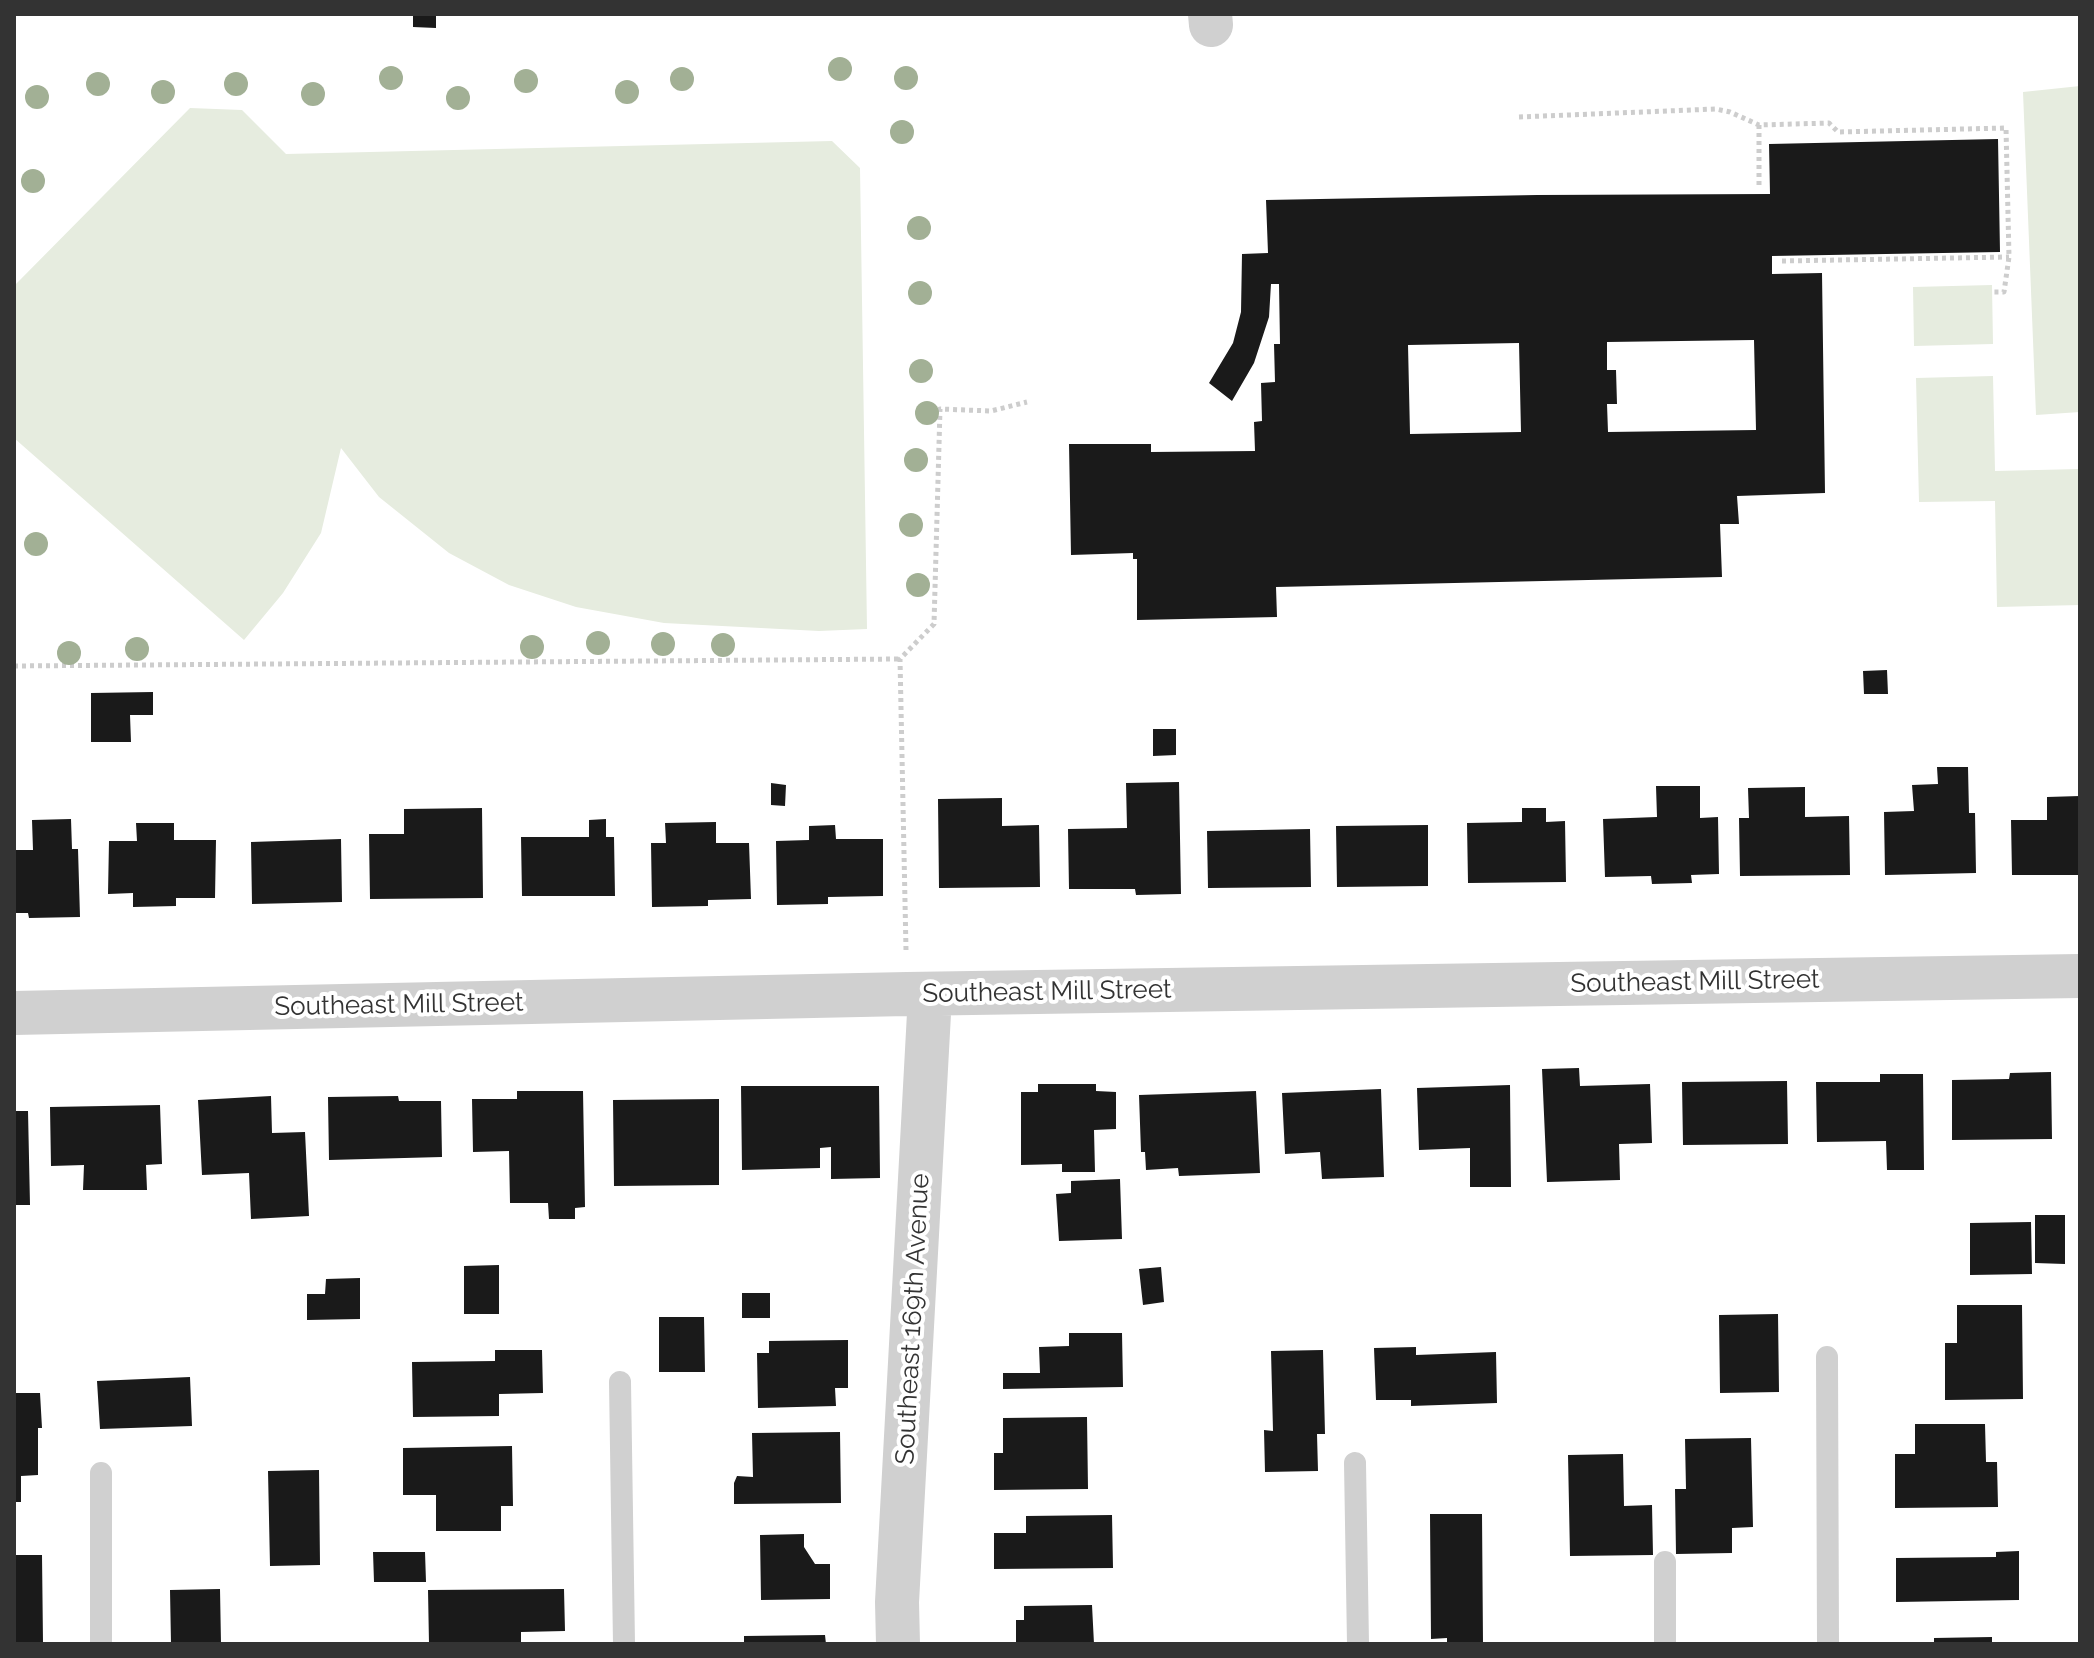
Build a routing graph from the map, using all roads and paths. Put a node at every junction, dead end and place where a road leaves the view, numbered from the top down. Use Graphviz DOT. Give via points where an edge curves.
graph roads {
  1 [pos="1519,117"];
  2 [pos="1759,125"];
  3 [pos="1759,188"];
  4 [pos="2009,257"];
  5 [pos="1782,261"];
  6 [pos="1991,292"];
  7 [pos="1027,402"];
  8 [pos="900,659"];
  9 [pos="14,666"];
  10 [pos="2080,976"];
  11 [pos="919,994"];
  12 [pos="14,1013"];
  13 [pos="1827,1357"];
  14 [pos="620,1382"];
  15 [pos="1355,1463"];
  16 [pos="101,1473"];
  17 [pos="1665,1562"];
  18 [pos="101,1644"];
  19 [pos="624,1644"];
  20 [pos="898,1644"];
  21 [pos="1358,1644"];
  22 [pos="1665,1644"];
  23 [pos="1828,1644"];
  1 -- 2 [label="path" via="1716,109"];
  2 -- 3 [label="path"];
  2 -- 4 [label="path" via="1829,123 1838,132 2006,128"];
  4 -- 5 [label="path"];
  4 -- 6 [label="path" via="2004,292"];
  7 -- 8 [label="path" via="991,411 940,409 934,624"];
  8 -- 9 [label="path"];
  8 -- 11 [label="path"];
  10 -- 11 [label="street, Southeast Mill Street"];
  11 -- 12 [label="street, Southeast Mill Street"];
  11 -- 20 [label="street, Southeast 169th Avenue"];
  13 -- 23 [label="lane"];
  14 -- 19 [label="lane"];
  15 -- 21 [label="lane"];
  16 -- 18 [label="lane"];
  17 -- 22 [label="lane"];
}
